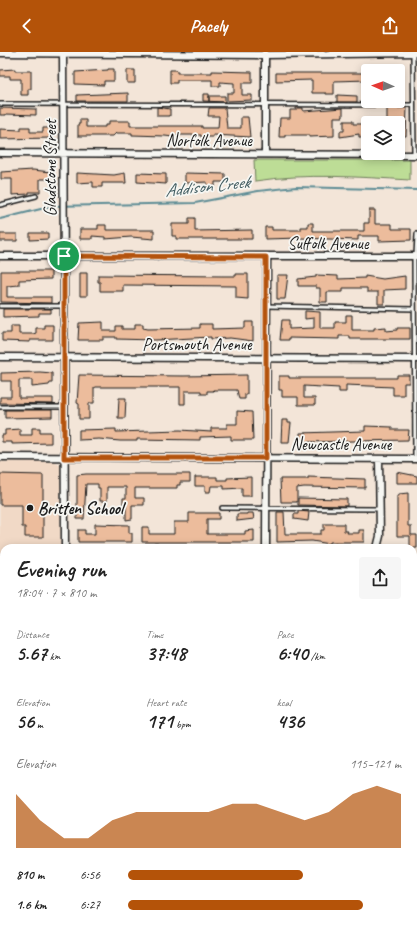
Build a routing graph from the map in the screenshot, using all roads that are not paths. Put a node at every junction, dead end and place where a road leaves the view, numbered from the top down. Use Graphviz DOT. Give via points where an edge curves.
graph roads {
  1 [pos="0,53"];
  2 [pos="63,53"];
  3 [pos="265,53"];
  4 [pos="414,53"];
  5 [pos="0,104"];
  6 [pos="64,104"];
  7 [pos="265,105"];
  8 [pos="413,105"];
  9 [pos="0,153"];
  10 [pos="64,153"];
  11 [pos="265,154"];
  12 [pos="415,155"];
  13 [pos="36,196"];
  14 [pos="0,205"];
  15 [pos="417,234"];
  16 [pos="0,256"];
  17 [pos="64,256"];
  18 [pos="416,256"];
  19 [pos="266,257"];
  20 [pos="416,277"];
  21 [pos="0,306"];
  22 [pos="64,306"];
  23 [pos="266,306"];
  24 [pos="414,309"];
  25 [pos="416,318"];
  26 [pos="0,357"];
  27 [pos="64,357"];
  28 [pos="266,358"];
  29 [pos="416,359"];
  30 [pos="0,407"];
  31 [pos="64,407"];
  32 [pos="416,409"];
  33 [pos="0,457"];
  34 [pos="64,458"];
  35 [pos="266,458"];
  36 [pos="379,458"];
  37 [pos="416,459"];
  38 [pos="222,508"];
  39 [pos="266,508"];
  40 [pos="380,509"];
  41 [pos="65,544"];
  42 [pos="266,544"];
  43 [pos="378,544"];
  1 -- 2 [label="street"];
  2 -- 3 [label="street"];
  2 -- 6 [label="street, Gladstone Street"];
  3 -- 4 [label="street"];
  3 -- 7 [label="street"];
  4 -- 8 [label="lane"];
  5 -- 6 [label="lane"];
  6 -- 7 [label="lane"];
  6 -- 10 [label="street, Gladstone Street"];
  7 -- 8 [label="lane"];
  7 -- 11 [label="street"];
  8 -- 12 [label="lane"];
  9 -- 10 [label="street, Norfolk Avenue"];
  10 -- 11 [label="street, Norfolk Avenue"];
  10 -- 17 [label="street, Gladstone Street"];
  11 -- 12 [label="street, Norfolk Avenue"];
  13 -- 14 [label="lane"];
  15 -- 18 [label="lane"];
  16 -- 17 [label="street, Suffolk Avenue"];
  17 -- 19 [label="street, Suffolk Avenue"];
  17 -- 22 [label="street, Gladstone Street"];
  18 -- 19 [label="street, Suffolk Avenue"];
  18 -- 20 [label="lane"];
  19 -- 23 [label="street"];
  20 -- 24 [label="lane"];
  21 -- 22 [label="lane"];
  22 -- 27 [label="street, Gladstone Street"];
  23 -- 24 [label="lane"];
  23 -- 28 [label="street"];
  24 -- 25 [label="lane"];
  25 -- 29 [label="lane"];
  26 -- 27 [label="street, Portsmouth Avenue"];
  27 -- 28 [label="street, Portsmouth Avenue"];
  27 -- 31 [label="street, Gladstone Street"];
  28 -- 29 [label="street, Portsmouth Avenue"];
  28 -- 35 [label="street"];
  29 -- 32 [label="lane"];
  30 -- 31 [label="lane"];
  31 -- 34 [label="street, Gladstone Street"];
  32 -- 37 [label="lane"];
  33 -- 34 [label="street, Newcastle Avenue"];
  34 -- 35 [label="street, Newcastle Avenue"];
  34 -- 41 [label="street, Gladstone Street"];
  35 -- 36 [label="street, Newcastle Avenue"];
  35 -- 39 [label="street"];
  36 -- 37 [label="street, Newcastle Avenue"];
  36 -- 40 [label="street"];
  38 -- 39 [label="lane"];
  39 -- 40 [label="lane"];
  39 -- 42 [label="street"];
  40 -- 43 [label="street"];
}
